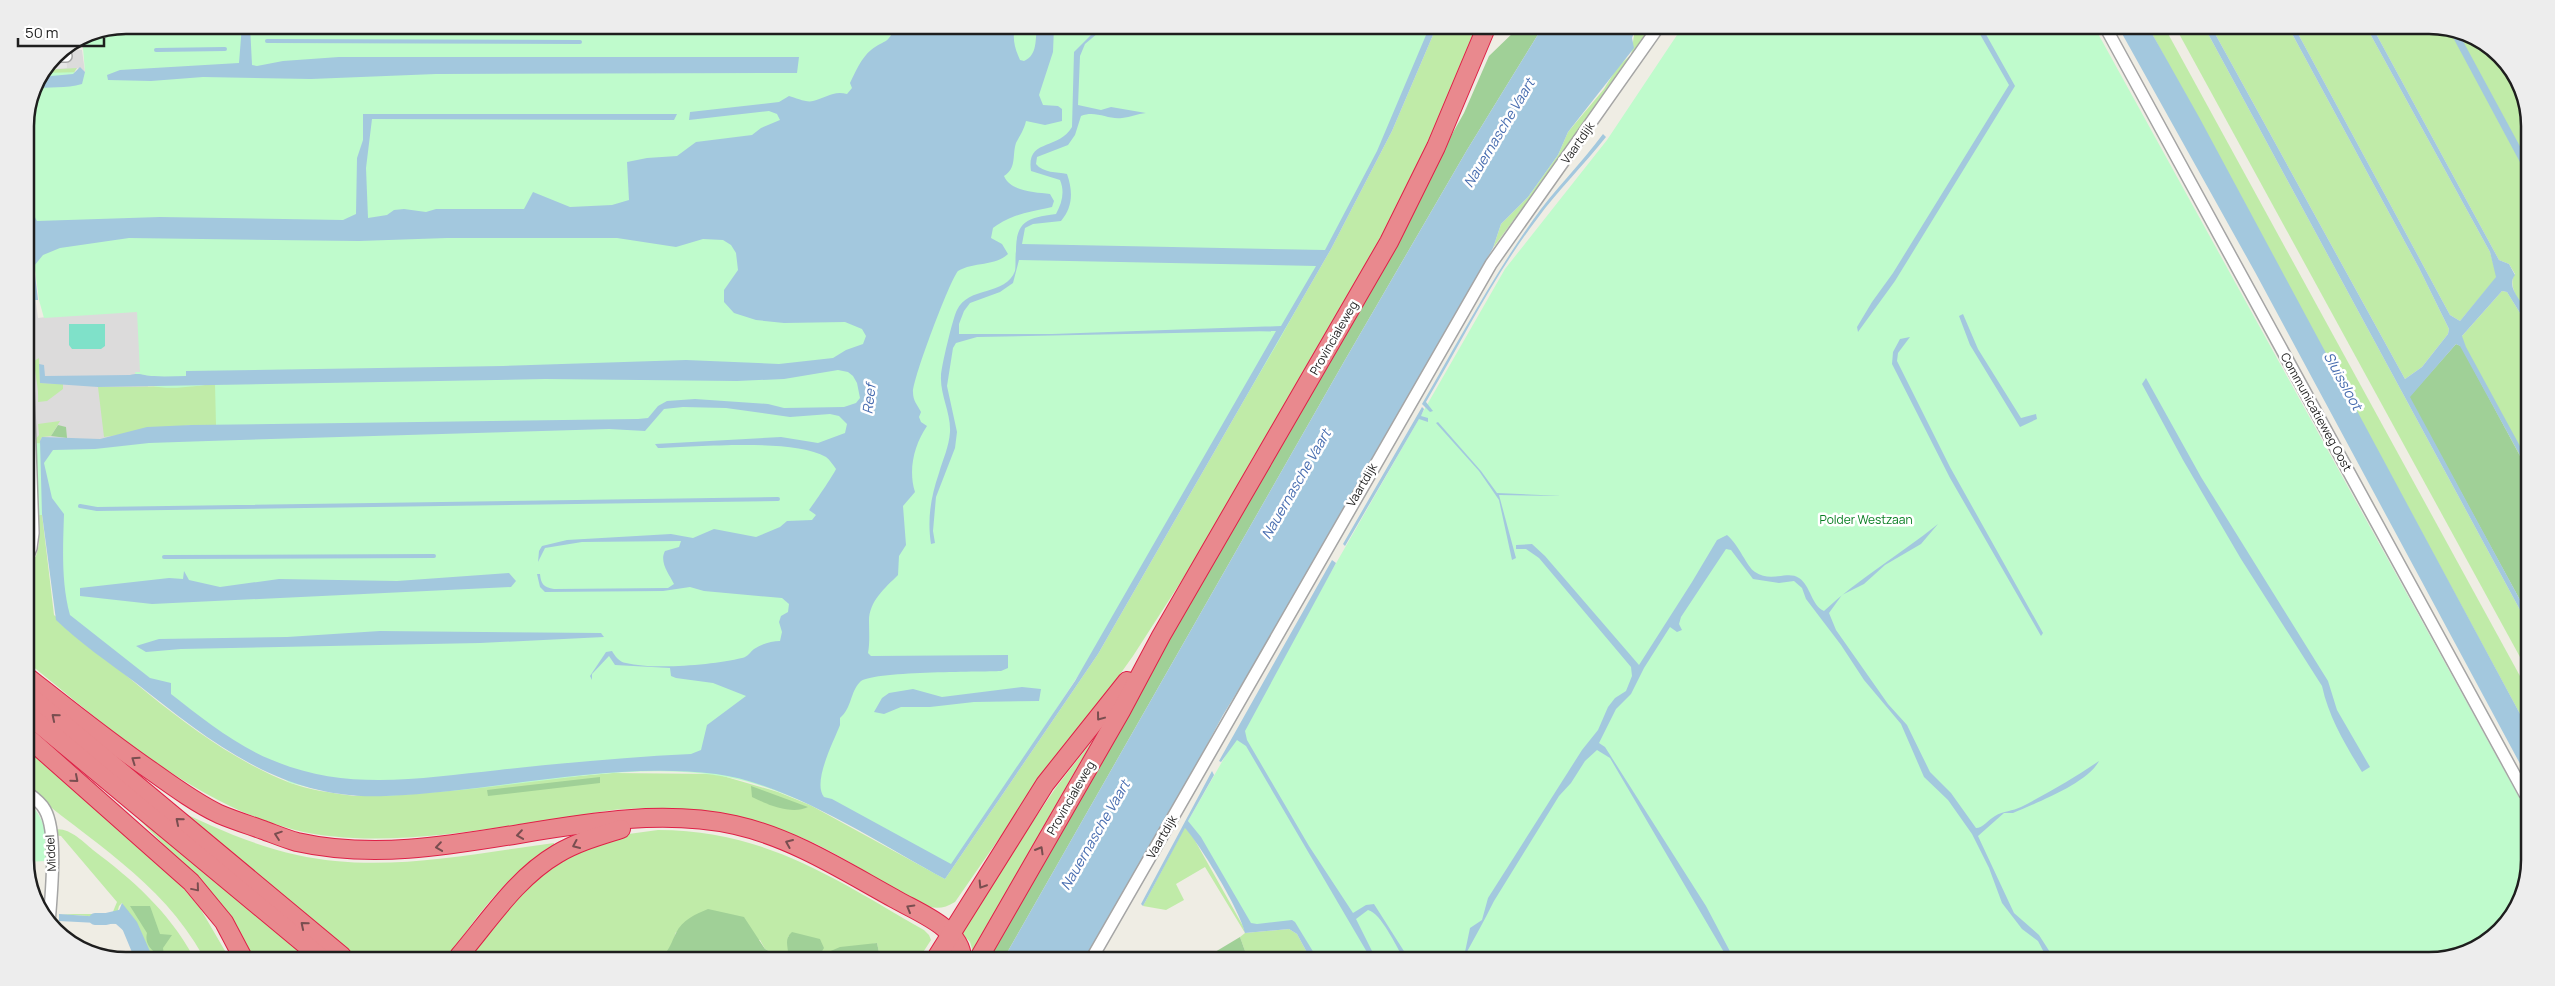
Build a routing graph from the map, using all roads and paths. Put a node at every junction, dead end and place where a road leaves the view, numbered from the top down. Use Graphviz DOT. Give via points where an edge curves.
graph roads {
  1 [pos="1483,34"];
  2 [pos="1654,34"];
  3 [pos="2109,34"];
  4 [pos="1160,636"];
  5 [pos="34,682"];
  6 [pos="34,699"];
  7 [pos="34,719"];
  8 [pos="34,744"];
  9 [pos="2521,787"];
  10 [pos="34,798"];
  11 [pos="655,818"];
  12 [pos="50,911"];
  13 [pos="951,934"];
  14 [pos="240,952"];
  15 [pos="313,952"];
  16 [pos="337,952"];
  17 [pos="462,952"];
  18 [pos="940,952"];
  19 [pos="962,952"];
  20 [pos="982,952"];
  21 [pos="1095,952"];
  1 -- 4 [label="highway, Provincialeweg" via="1436,147 1389,242"];
  2 -- 21 [label="street, Vaartdijk" via="1490,264"];
  3 -- 9 [label="street, Communicatieweg Oost"];
  4 -- 13 [label="highway, Provincialeweg, one-way" via="1045,784"];
  20 -- 4 [label="highway, Provincialeweg, one-way" via="1121,711"];
  11 -- 5 [label="highway, one-way" via="379,852 297,842 219,814 181,792 115,746"];
  16 -- 6 [label="highway, one-way"];
  7 -- 15 [label="highway"];
  8 -- 14 [label="highway, one-way" via="191,882 224,922"];
  10 -- 12 [label="street, Middel" via="42,805 48,819 52,873"];
  13 -- 11 [label="highway, one-way" via="819,857 759,831 710,821"];
  11 -- 17 [label="highway, one-way" via="590,839 546,861 518,884"];
  13 -- 18 [label="highway, Provincialeweg"];
  13 -- 19 [label="highway"];
}
